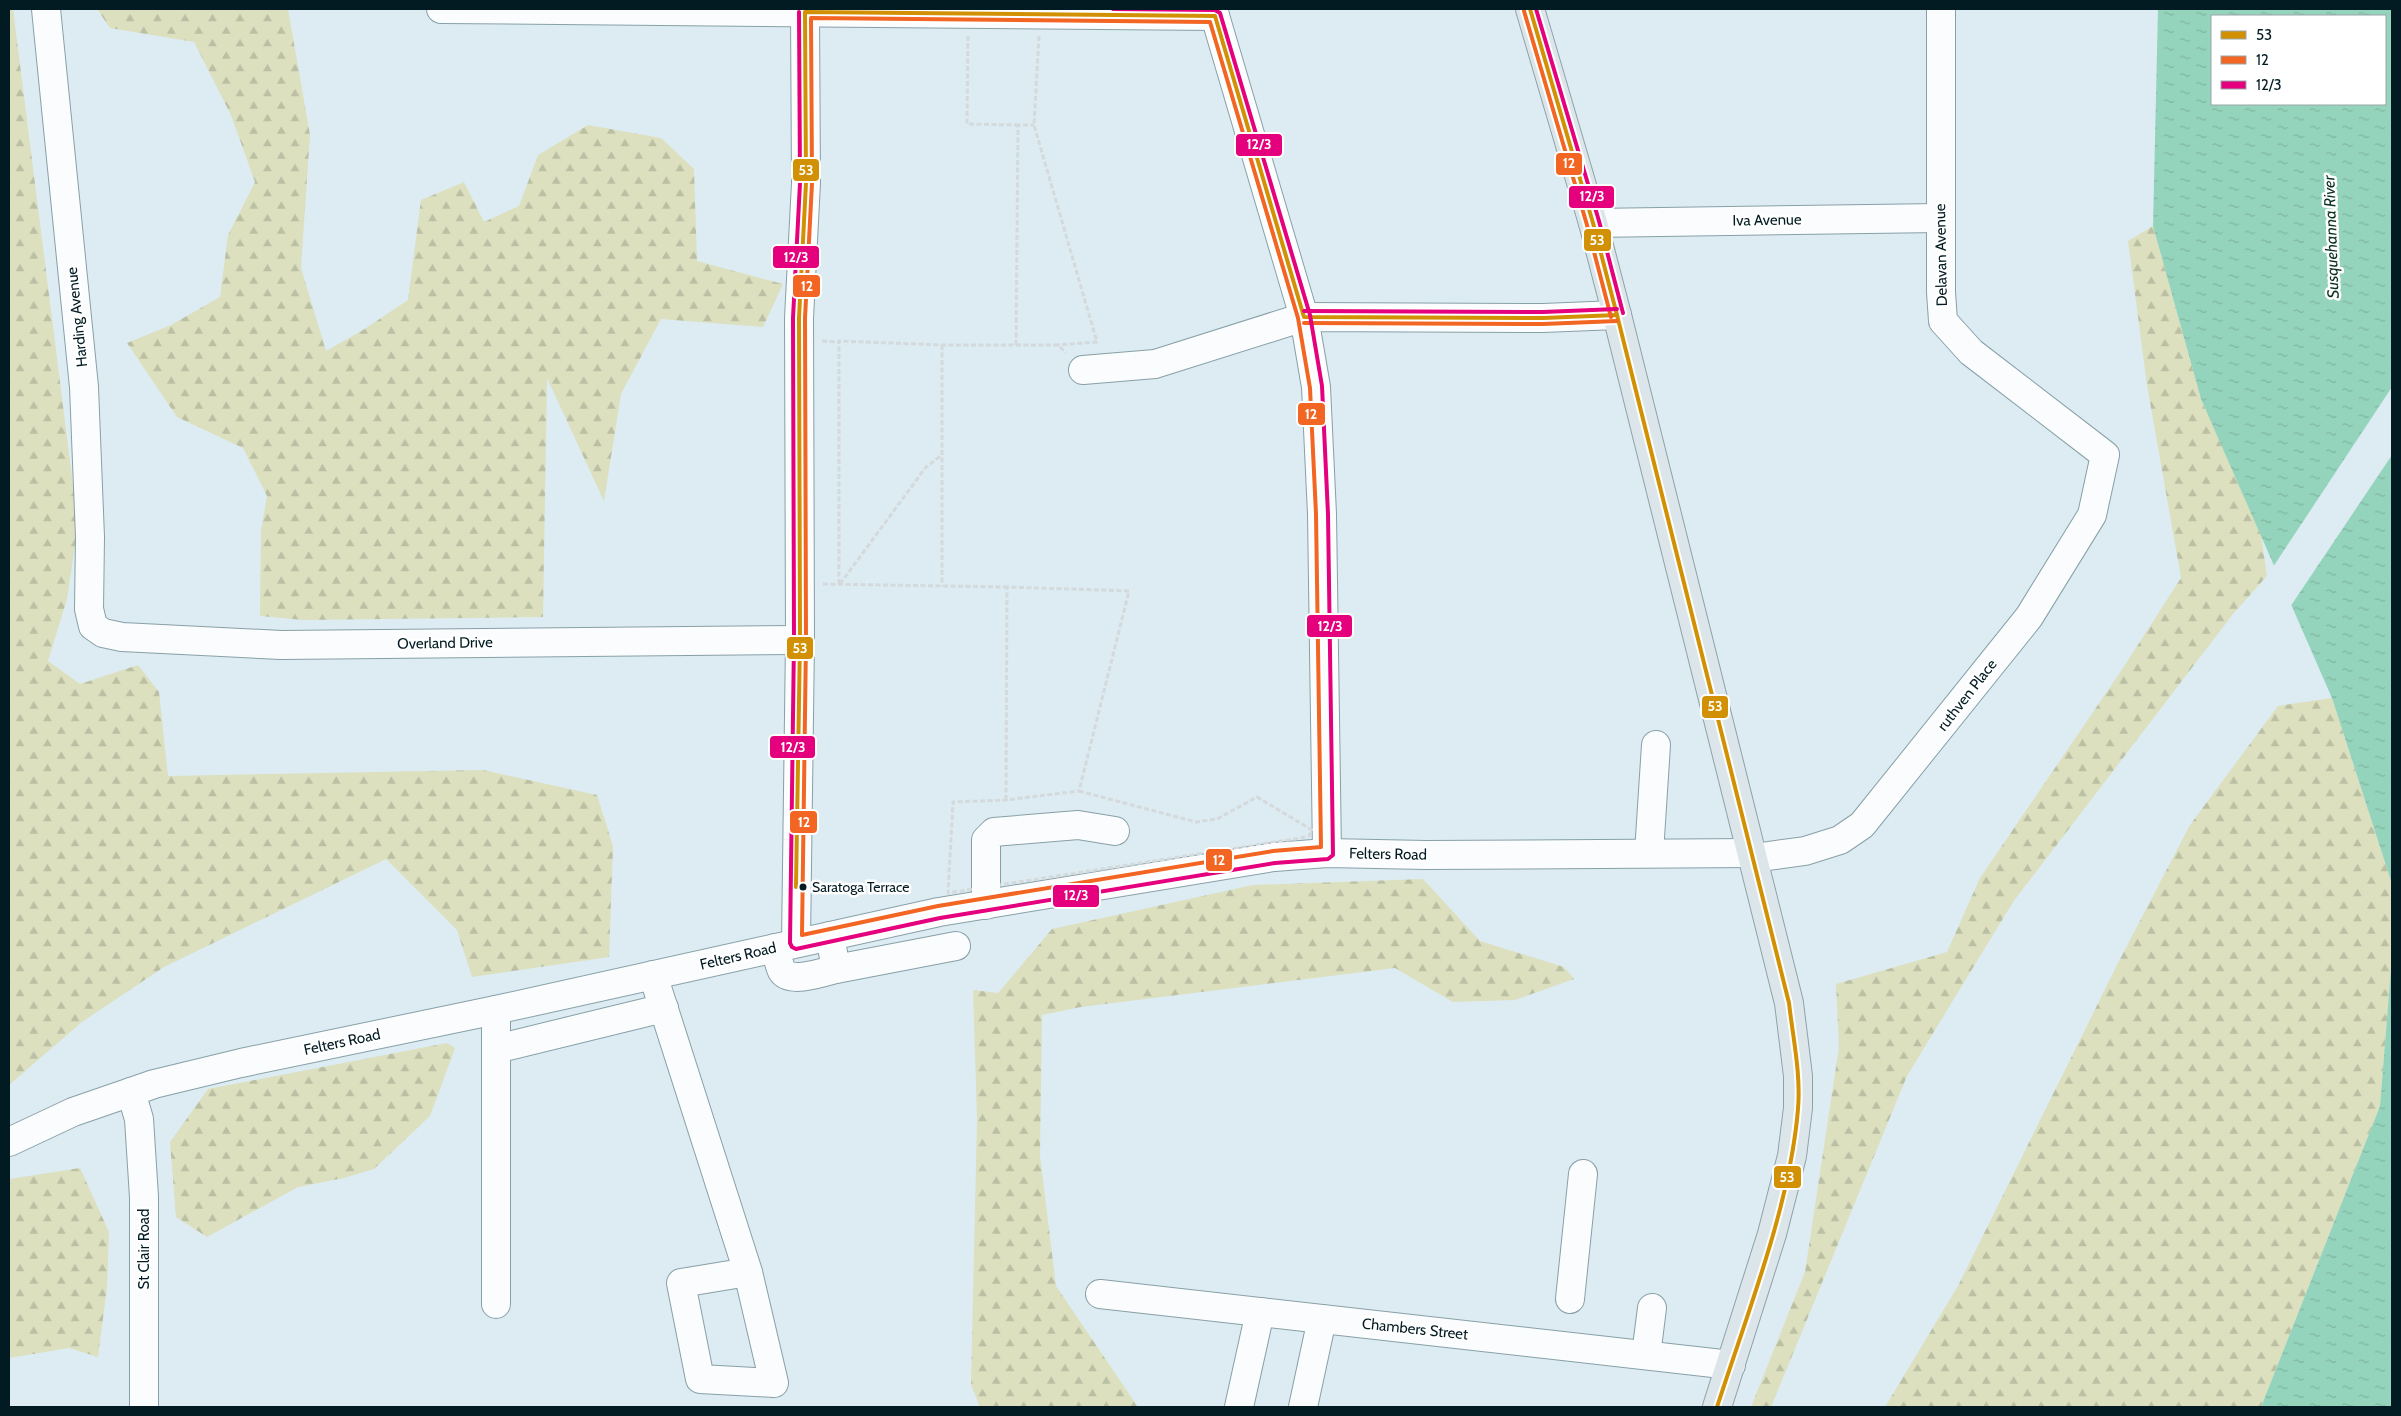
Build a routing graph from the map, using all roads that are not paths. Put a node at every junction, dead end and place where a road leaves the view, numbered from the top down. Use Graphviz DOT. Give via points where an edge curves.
graph roads {
  1 [pos="46,9"];
  2 [pos="441,9"];
  3 [pos="1530,9"];
  4 [pos="1941,9"];
  5 [pos="805,12"];
  6 [pos="1214,12"];
  7 [pos="1940,218"];
  8 [pos="1593,223"];
  9 [pos="1617,315"];
  10 [pos="1304,317"];
  11 [pos="1083,370"];
  12 [pos="2105,455"];
  13 [pos="93,626"];
  14 [pos="800,640"];
  15 [pos="1656,745"];
  16 [pos="1115,831"];
  17 [pos="1328,853"];
  18 [pos="1649,853"];
  19 [pos="1753,855"];
  20 [pos="986,905"];
  21 [pos="830,936"];
  22 [pos="785,945"];
  23 [pos="956,946"];
  24 [pos="836,969"];
  25 [pos="653,975"];
  26 [pos="664,1008"];
  27 [pos="496,1010"];
  28 [pos="496,1049"];
  29 [pos="131,1092"];
  30 [pos="9,1142"];
  31 [pos="1583,1174"];
  32 [pos="748,1272"];
  33 [pos="1100,1294"];
  34 [pos="1570,1299"];
  35 [pos="496,1304"];
  36 [pos="1652,1308"];
  37 [pos="1260,1312"];
  38 [pos="1322,1319"];
  39 [pos="1646,1355"];
  40 [pos="1731,1365"];
  41 [pos="144,1407"];
  42 [pos="1239,1407"];
  43 [pos="1302,1407"];
  44 [pos="1716,1407"];
  1 -- 13 [label="street, Harding Avenue" via="84,387 90,537 89,609"];
  2 -- 5 [label="street"];
  3 -- 8 [label="main road"];
  4 -- 7 [label="street, Delavan Avenue"];
  5 -- 6 [label="street"];
  5 -- 14 [label="street" via="806,183 799,318"];
  6 -- 10 [label="street"];
  7 -- 8 [label="street, Iva Avenue"];
  7 -- 12 [label="street, Delavan Avenue" via="1943,321 1971,352"];
  8 -- 9 [label="main road"];
  9 -- 10 [label="street" via="1543,318"];
  9 -- 19 [label="main road"];
  10 -- 11 [label="street" via="1155,364"];
  10 -- 17 [label="street" via="1316,387 1322,514"];
  12 -- 19 [label="street, ruthven Place" via="2092,515 2029,617 1862,824 1840,840 1805,851"];
  13 -- 14 [label="street, Overland Drive" via="104,634 122,637 281,645"];
  14 -- 22 [label="street"];
  15 -- 18 [label="street"];
  16 -- 20 [label="street" via="1078,824 994,832 986,840"];
  17 -- 18 [label="street, Felters Road"];
  17 -- 20 [label="street, Felters Road" via="1274,857"];
  18 -- 19 [label="street, Felters Road"];
  19 -- 40 [label="main road" via="1789,1003 1798,1076 1798,1108 1792,1156 1772,1234"];
  20 -- 21 [label="street, Felters Road"];
  21 -- 22 [label="street, Felters Road"];
  21 -- 24 [label="street"];
  22 -- 24 [label="street" via="783,972 788,977"];
  22 -- 25 [label="street, Felters Road"];
  23 -- 24 [label="street"];
  25 -- 26 [label="street"];
  25 -- 27 [label="street, Felters Road"];
  26 -- 28 [label="street"];
  26 -- 32 [label="street"];
  27 -- 28 [label="street"];
  27 -- 29 [label="street, Felters Road" via="241,1063"];
  28 -- 35 [label="street"];
  29 -- 30 [label="street, Felters Road" via="72,1112"];
  29 -- 41 [label="street, St Clair Road" via="138,1120 144,1197"];
  31 -- 34 [label="street"];
  32 -- 32 [label="street" via="774,1383 700,1379 681,1283"];
  33 -- 37 [label="street, Chambers Street"];
  36 -- 39 [label="street"];
  37 -- 38 [label="street, Chambers Street"];
  37 -- 42 [label="street"];
  38 -- 39 [label="street, Chambers Street"];
  38 -- 43 [label="street"];
  39 -- 40 [label="street, Chambers Street"];
  40 -- 44 [label="main road"];
}
